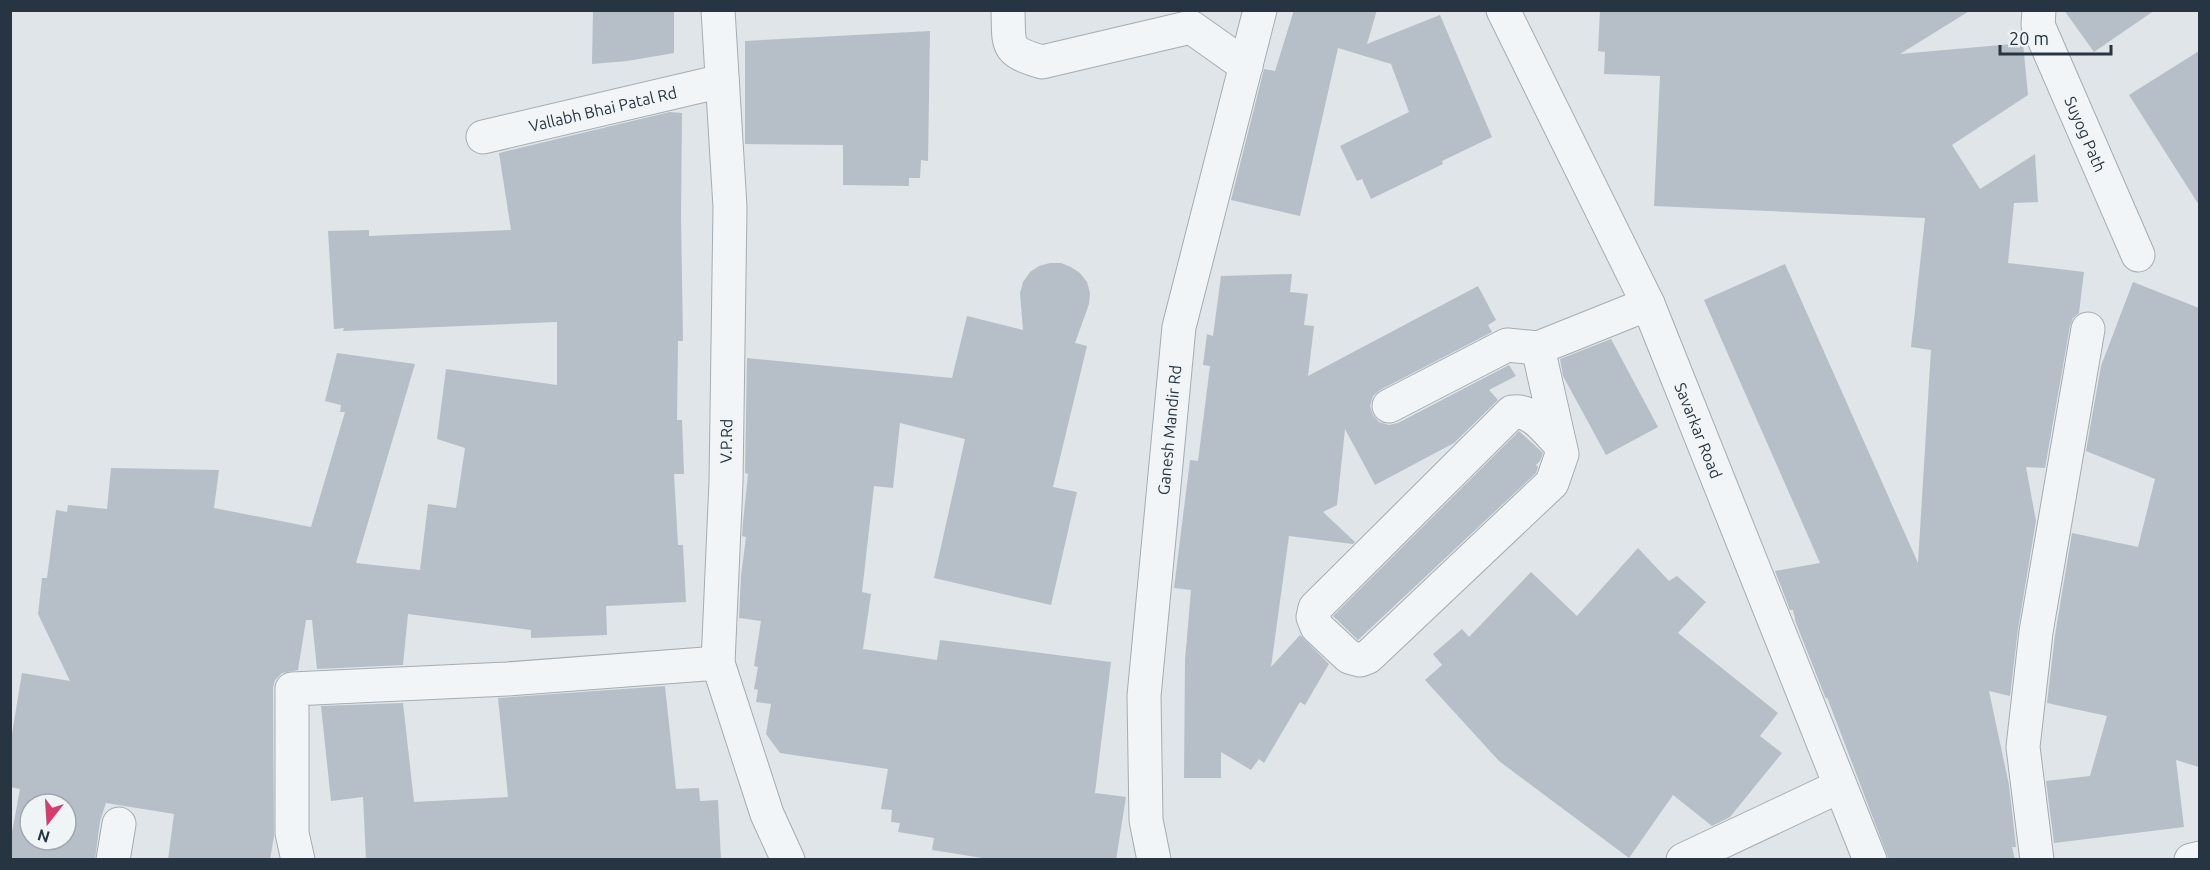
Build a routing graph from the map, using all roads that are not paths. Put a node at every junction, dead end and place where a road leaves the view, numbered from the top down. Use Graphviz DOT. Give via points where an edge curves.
graph roads {
  1 [pos="718,10"];
  2 [pos="1008,10"];
  3 [pos="1260,10"];
  4 [pos="1503,10"];
  5 [pos="2039,10"];
  6 [pos="1194,19"];
  7 [pos="1245,66"];
  8 [pos="722,81"];
  9 [pos="483,137"];
  10 [pos="2138,255"];
  11 [pos="1648,304"];
  12 [pos="2088,329"];
  13 [pos="1538,348"];
  14 [pos="1389,406"];
  15 [pos="1559,443"];
  16 [pos="718,663"];
  17 [pos="1840,786"];
  18 [pos="119,824"];
  19 [pos="2199,858"];
  20 [pos="113,860"];
  21 [pos="298,860"];
  22 [pos="788,860"];
  23 [pos="1154,860"];
  24 [pos="1683,860"];
  25 [pos="1870,860"];
  26 [pos="2037,860"];
  27 [pos="2191,860"];
  1 -- 8 [label="street, V.P.Rd"];
  2 -- 6 [label="street" via="1008,40 1018,54 1042,62"];
  3 -- 7 [label="street, Ganesh Mandir Rd"];
  4 -- 11 [label="street, Savarkar Road"];
  5 -- 10 [label="street, Suyog Path" via="2038,25"];
  6 -- 7 [label="street"];
  7 -- 23 [label="street, Ganesh Mandir Rd" via="1179,327 1144,696 1146,820"];
  8 -- 9 [label="street, Vallabh Bhai Patal Rd"];
  8 -- 16 [label="street, V.P.Rd" via="730,207 726,482"];
  11 -- 13 [label="street"];
  11 -- 17 [label="street, Savarkar Road"];
  12 -- 26 [label="street" via="2036,632 2023,747"];
  13 -- 14 [label="street" via="1507,345"];
  13 -- 15 [label="street"];
  15 -- 15 [label="street" via="1562,454 1552,483 1368,657 1349,657 1317,627 1315,608 1512,412 1529,414"];
  16 -- 21 [label="street" via="507,679 292,689 292,833"];
  16 -- 22 [label="street, V.P.Rd" via="768,814"];
  17 -- 24 [label="street"];
  17 -- 25 [label="street, Savarkar Road"];
  18 -- 20 [label="street"];
  19 -- 27 [label="street"];
}
